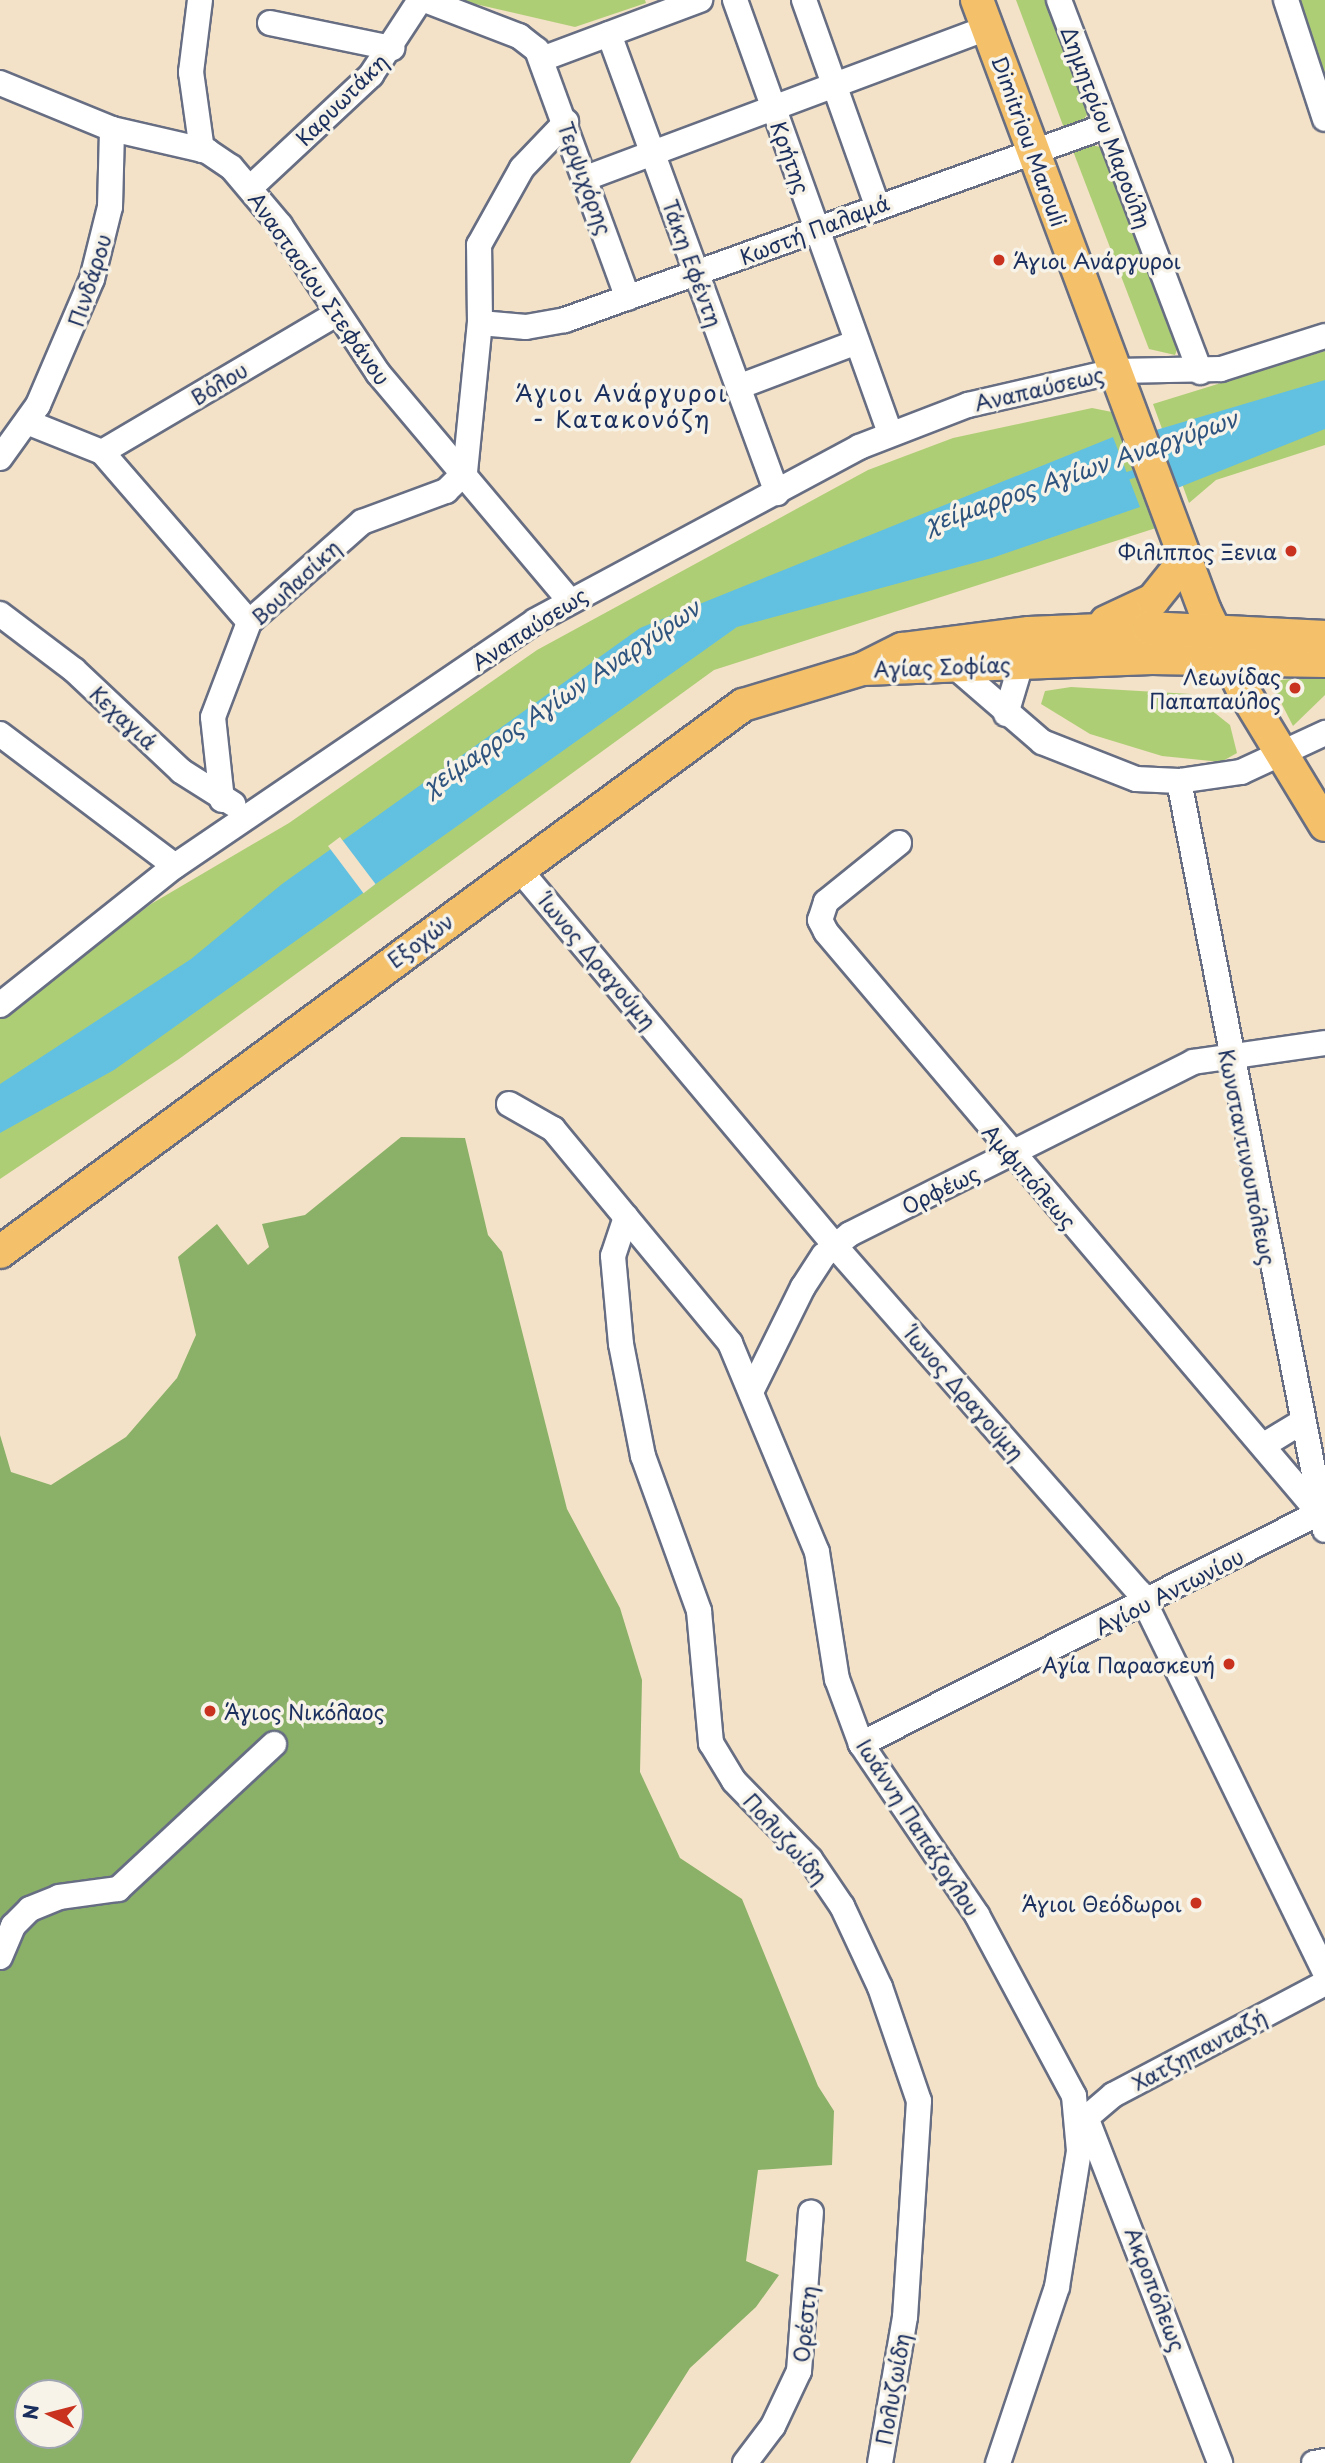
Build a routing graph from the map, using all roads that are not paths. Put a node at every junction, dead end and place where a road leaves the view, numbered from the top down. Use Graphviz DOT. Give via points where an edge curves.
graph roads {
  1 [pos="200,0"];
  2 [pos="422,0"];
  3 [pos="700,0"];
  4 [pos="735,0"];
  5 [pos="804,0"];
  6 [pos="1059,0"];
  7 [pos="1286,0"];
  8 [pos="667,6"];
  9 [pos="983,14"];
  10 [pos="270,23"];
  11 [pos="609,34"];
  12 [pos="392,48"];
  13 [pos="542,59"];
  14 [pos="0,83"];
  15 [pos="834,86"];
  16 [pos="774,108"];
  17 [pos="1325,119"];
  18 [pos="566,122"];
  19 [pos="1107,126"];
  20 [pos="112,129"];
  21 [pos="202,150"];
  22 [pos="1034,150"];
  23 [pos="653,154"];
  24 [pos="586,178"];
  25 [pos="250,188"];
  26 [pos="877,205"];
  27 [pos="817,228"];
  28 [pos="696,273"];
  29 [pos="628,298"];
  30 [pos="337,314"];
  31 [pos="480,323"];
  32 [pos="1325,336"];
  33 [pos="858,342"];
  34 [pos="1115,371"];
  35 [pos="1200,372"];
  36 [pos="738,387"];
  37 [pos="27,422"];
  38 [pos="890,432"];
  39 [pos="102,452"];
  40 [pos="0,458"];
  41 [pos="463,475"];
  42 [pos="777,493"];
  43 [pos="1185,560"];
  44 [pos="569,600"];
  45 [pos="0,614"];
  46 [pos="249,622"];
  47 [pos="1085,629"];
  48 [pos="1213,629"];
  49 [pos="1325,637"];
  50 [pos="913,647"];
  51 [pos="1227,660"];
  52 [pos="1325,662"];
  53 [pos="1021,663"];
  54 [pos="959,667"];
  55 [pos="862,669"];
  56 [pos="1006,714"];
  57 [pos="1325,733"];
  58 [pos="0,734"];
  59 [pos="1281,758"];
  60 [pos="1179,781"];
  61 [pos="222,800"];
  62 [pos="253,813"];
  63 [pos="1325,825"];
  64 [pos="900,843"];
  65 [pos="176,866"];
  66 [pos="519,869"];
  67 [pos="0,1005"];
  68 [pos="1325,1043"];
  69 [pos="1228,1053"];
  70 [pos="509,1104"];
  71 [pos="1011,1153"];
  72 [pos="626,1217"];
  73 [pos="834,1245"];
  74 [pos="0,1252"];
  75 [pos="751,1392"];
  76 [pos="1300,1423"];
  77 [pos="1264,1445"];
  78 [pos="1323,1518"];
  79 [pos="1147,1603"];
  80 [pos="274,1744"];
  81 [pos="861,1744"];
  82 [pos="0,1957"];
  83 [pos="1325,1973"];
  84 [pos="1325,1983"];
  85 [pos="1083,2121"];
  86 [pos="811,2212"];
  87 [pos="1325,2461"];
  88 [pos="745,2463"];
  89 [pos="880,2463"];
  90 [pos="998,2463"];
  91 [pos="1220,2463"];
  92 [pos="1314,2463"];
  1 -- 21 [label="street" via="191,72"];
  2 -- 12 [label="street, Καρυωτάκη"];
  2 -- 13 [label="street" via="519,36"];
  3 -- 8 [label="street"];
  4 -- 16 [label="street, Κρήτης"];
  5 -- 15 [label="street"];
  6 -- 19 [label="street, Δημητρίου Μαρούλη"];
  7 -- 17 [label="street"];
  8 -- 11 [label="street"];
  9 -- 15 [label="street"];
  9 -- 22 [label="main road, Dimitriou Marouli"];
  10 -- 12 [label="street"];
  11 -- 13 [label="street"];
  11 -- 23 [label="street, Τάκη Εφέντη"];
  12 -- 25 [label="street, Καρυωτάκη"];
  13 -- 18 [label="street, Τερψιχόρης"];
  14 -- 20 [label="street, Αναστασίου Στεφάνου"];
  15 -- 16 [label="street"];
  15 -- 26 [label="street"];
  16 -- 23 [label="street"];
  16 -- 27 [label="street, Κρήτης"];
  18 -- 24 [label="street, Τερψιχόρης"];
  18 -- 31 [label="street" via="533,154 481,237 475,269"];
  19 -- 22 [label="street, Κωστή Παλαμά"];
  19 -- 35 [label="street, Δημητρίου Μαρούλη"];
  20 -- 21 [label="street, Αναστασίου Στεφάνου"];
  20 -- 37 [label="street, Πινδάρου" via="112,184 99,258 65,348"];
  21 -- 25 [label="street, Αναστασίου Στεφάνου"];
  22 -- 26 [label="street, Κωστή Παλαμά"];
  22 -- 34 [label="main road, Dimitriou Marouli"];
  23 -- 24 [label="street"];
  23 -- 28 [label="street, Τάκη Εφέντη"];
  24 -- 29 [label="street, Τερψιχόρης"];
  25 -- 30 [label="street, Αναστασίου Στεφάνου"];
  26 -- 27 [label="street, Κωστή Παλαμά"];
  27 -- 28 [label="street, Κωστή Παλαμά"];
  27 -- 33 [label="street, Κρήτης"];
  28 -- 29 [label="street, Κωστή Παλαμά"];
  28 -- 36 [label="street, Τάκη Εφέντη"];
  29 -- 31 [label="street, Κωστή Παλαμά" via="555,323 520,327"];
  30 -- 39 [label="street, Βόλου"];
  30 -- 41 [label="street, Αναστασίου Στεφάνου"];
  31 -- 41 [label="street"];
  32 -- 35 [label="street, Αναπαύσεως"];
  33 -- 36 [label="street"];
  33 -- 38 [label="street, Κρήτης"];
  34 -- 35 [label="street, Αναπαύσεως"];
  34 -- 38 [label="street, Αναπαύσεως" via="968,405"];
  34 -- 43 [label="main road, Dimitriou Marouli"];
  36 -- 42 [label="street, Τάκη Εφέντη"];
  37 -- 39 [label="street"];
  37 -- 40 [label="street, Πινδάρου"];
  38 -- 42 [label="street, Αναπαύσεως"];
  39 -- 46 [label="street"];
  41 -- 44 [label="street, Αναστασίου Στεφάνου"];
  41 -- 46 [label="street, Βουλασίκη" via="441,493 362,522"];
  42 -- 44 [label="street, Αναπαύσεως"];
  43 -- 47 [label="main road" via="1153,600"];
  43 -- 48 [label="main road"];
  44 -- 62 [label="street, Αναπαύσεως"];
  45 -- 61 [label="street, Κεχαγιά"];
  46 -- 61 [label="street, Βουλασίκη" via="213,717"];
  47 -- 48 [label="main road, Αγίας Σοφίας"];
  47 -- 50 [label="main road, Αγίας Σοφίας"];
  48 -- 49 [label="main road, Αγίας Σοφίας"];
  48 -- 51 [label="main road"];
  50 -- 54 [label="street"];
  50 -- 55 [label="main road, Αγίας Σοφίας"];
  51 -- 52 [label="main road, Αγίας Σοφίας"];
  51 -- 53 [label="main road, Αγίας Σοφίας"];
  51 -- 59 [label="main road"];
  53 -- 54 [label="main road, Αγίας Σοφίας"];
  53 -- 56 [label="street"];
  54 -- 55 [label="main road, Αγίας Σοφίας"];
  54 -- 56 [label="street"];
  55 -- 66 [label="main road, Εξοχών" via="734,710"];
  56 -- 60 [label="street" via="1074,758 1129,777"];
  57 -- 59 [label="street"];
  58 -- 65 [label="street"];
  59 -- 60 [label="street"];
  59 -- 63 [label="main road"];
  60 -- 69 [label="street, Κωνσταντινουπόλεως"];
  61 -- 62 [label="street, Κεχαγιά"];
  62 -- 65 [label="street, Αναπαύσεως"];
  64 -- 71 [label="street, Αμφιπόλεως" via="826,902 822,926"];
  65 -- 67 [label="street, Αναπαύσεως"];
  66 -- 73 [label="street, Ίωνος Δραγούμη"];
  66 -- 74 [label="main road, Εξοχών"];
  68 -- 69 [label="street, Ορφέως"];
  69 -- 71 [label="street, Ορφέως" via="1161,1076"];
  69 -- 76 [label="street, Κωνσταντινουπόλεως"];
  70 -- 72 [label="street, Ιωάννη Παπάζογλου" via="553,1129"];
  71 -- 73 [label="street, Ορφέως"];
  71 -- 77 [label="street, Αμφιπόλεως"];
  72 -- 75 [label="street, Ιωάννη Παπάζογλου" via="720,1326"];
  72 -- 89 [label="street, Πολυζωίδη" via="613,1256 621,1344 643,1456 699,1611 712,1743 734,1781 810,1858 842,1906 880,1987 919,2101 905,2317"];
  73 -- 75 [label="street, Ορφέως" via="783,1320"];
  73 -- 79 [label="street, Ίωνος Δραγούμη"];
  75 -- 81 [label="street, Ιωάννη Παπάζογλου" via="817,1552 837,1679"];
  76 -- 77 [label="street"];
  76 -- 78 [label="street, Κωνσταντινουπόλεως"];
  77 -- 78 [label="street, Αμφιπόλεως"];
  78 -- 79 [label="street, Αγίου Αντωνίου"];
  79 -- 81 [label="street, Αγίου Αντωνίου"];
  79 -- 83 [label="street, Ίωνος Δραγούμη"];
  80 -- 82 [label="street" via="118,1889 59,1897 30,1909 13,1926"];
  81 -- 85 [label="street, Ιωάννη Παπάζογλου" via="977,1915 1069,2084"];
  84 -- 85 [label="street, Χατζηπανταζή" via="1113,2095"];
  85 -- 90 [label="street, Ιωάννη Παπάζογλου" via="1051,2311"];
  85 -- 91 [label="street, Ακροπόλεως"];
  86 -- 88 [label="street, Ορέστη" via="799,2371 777,2418"];
  87 -- 92 [label="street"];
}
